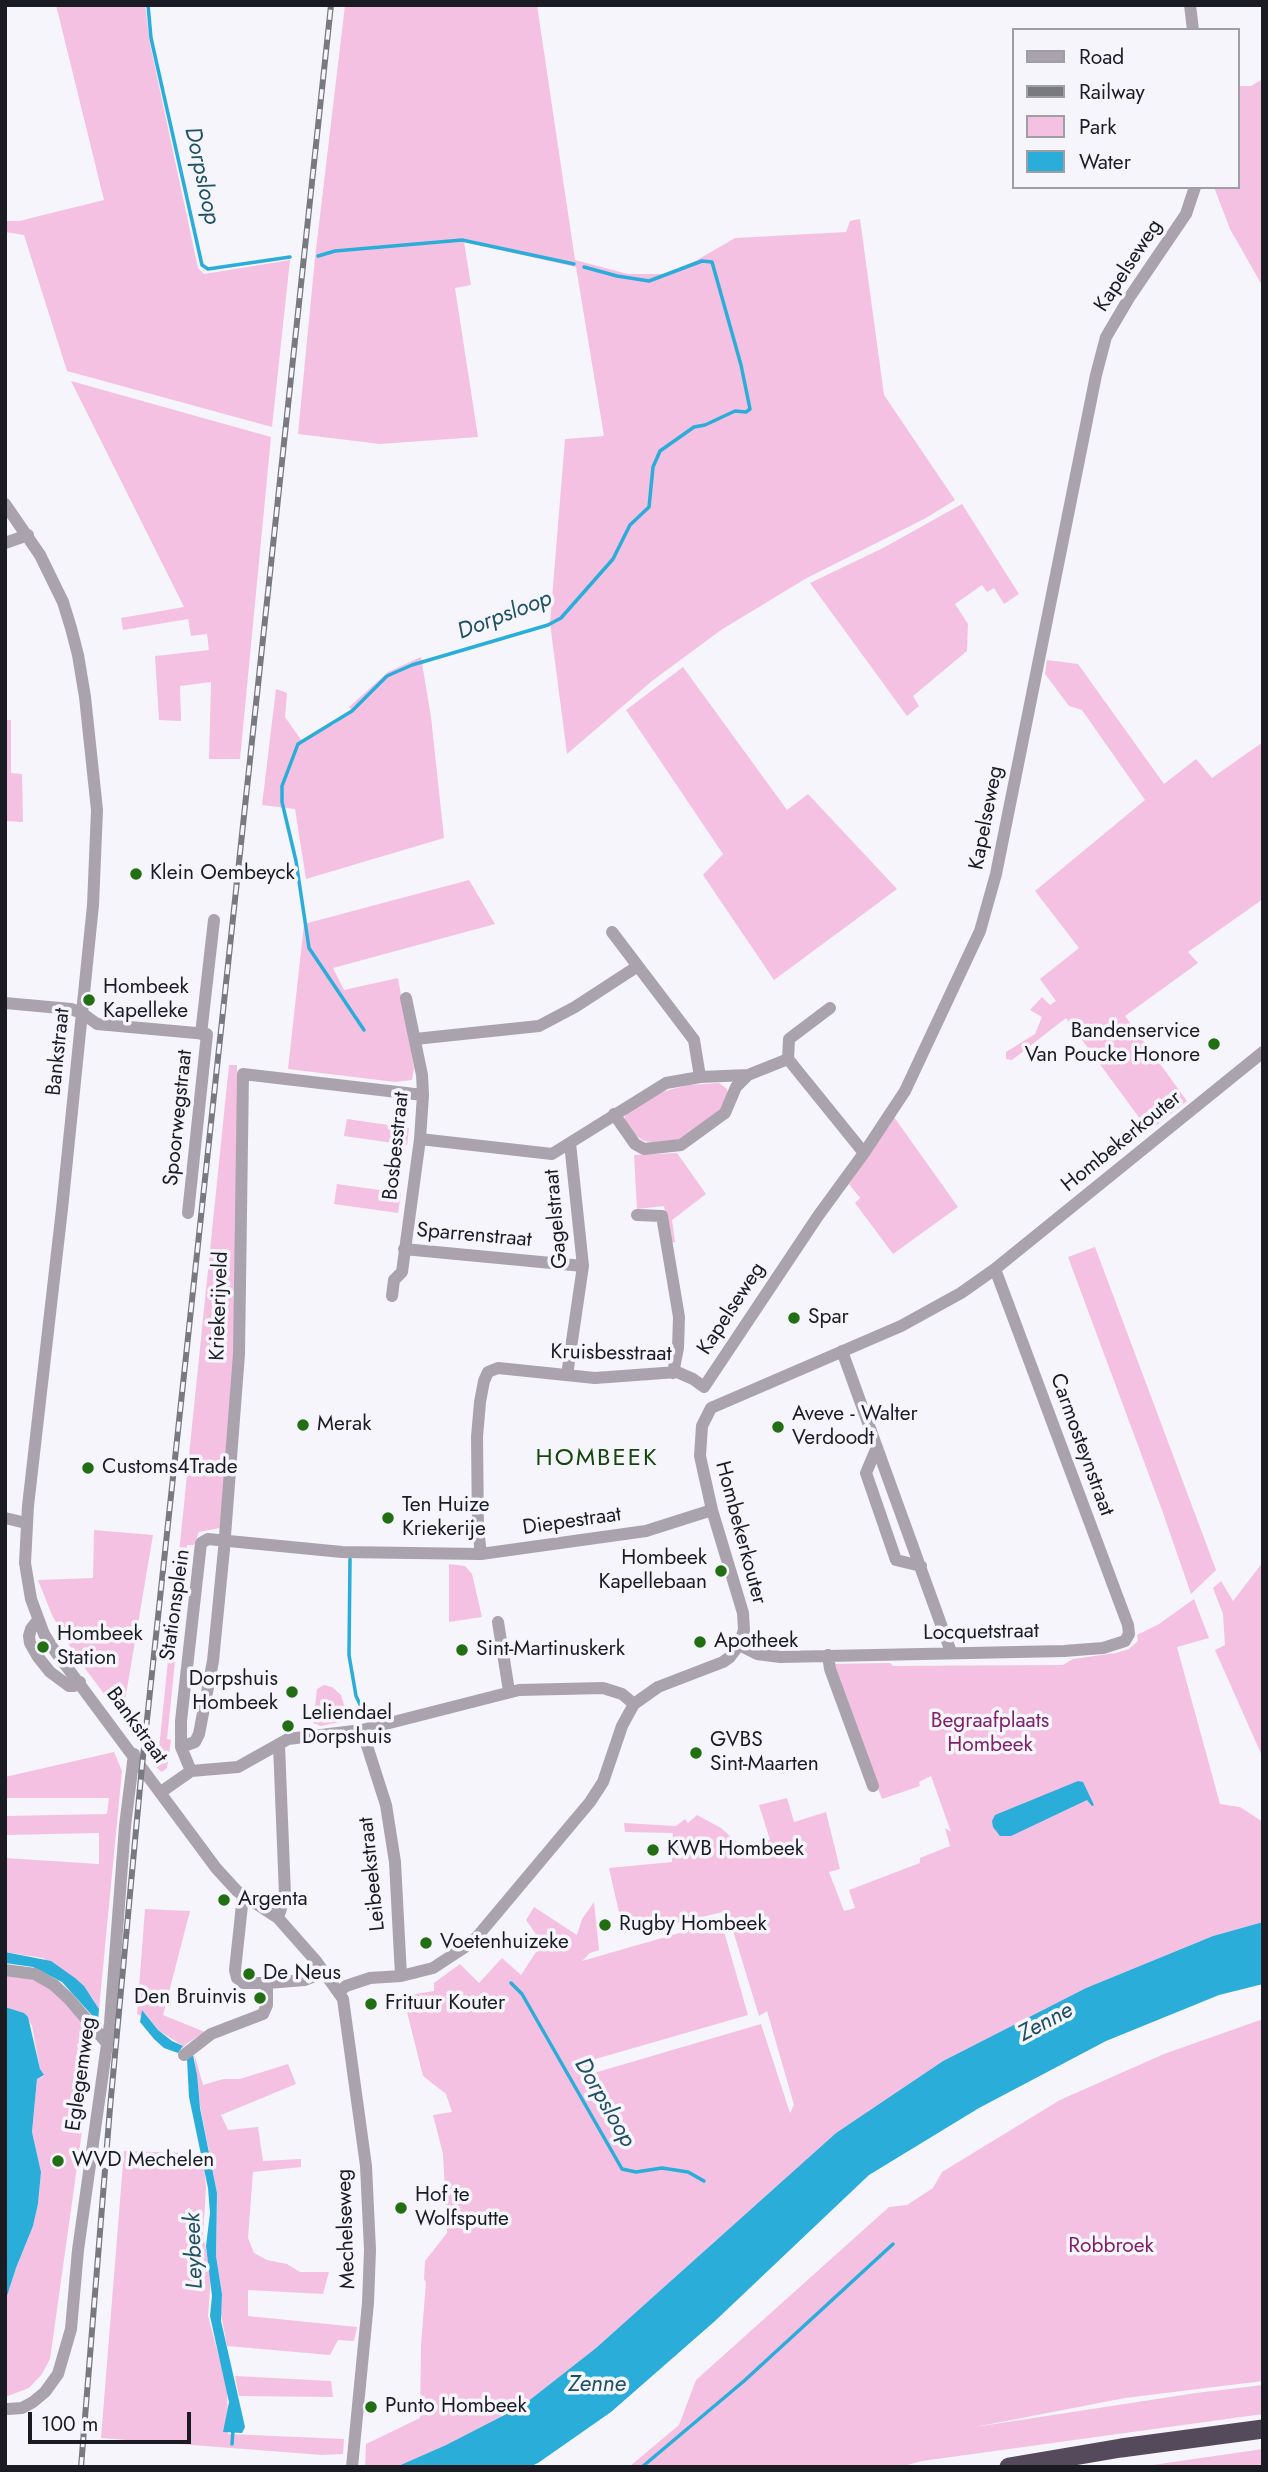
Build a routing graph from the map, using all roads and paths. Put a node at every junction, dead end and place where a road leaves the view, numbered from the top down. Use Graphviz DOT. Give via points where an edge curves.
graph roads {
  1 [pos="1190,5"];
  2 [pos="1193,28"];
  3 [pos="1194,189"];
  4 [pos="5,505"];
  5 [pos="28,535"];
  6 [pos="5,543"];
  7 [pos="214,920"];
  8 [pos="612,932"];
  9 [pos="638,966"];
  10 [pos="406,998"];
  11 [pos="5,1003"];
  12 [pos="830,1008"];
  13 [pos="82,1013"];
  14 [pos="201,1034"];
  15 [pos="415,1039"];
  16 [pos="1263,1052"];
  17 [pos="788,1059"];
  18 [pos="748,1075"];
  19 [pos="700,1077"];
  20 [pos="423,1095"];
  21 [pos="614,1114"];
  22 [pos="420,1139"];
  23 [pos="570,1143"];
  24 [pos="864,1153"];
  25 [pos="188,1213"];
  26 [pos="636,1215"];
  27 [pos="404,1249"];
  28 [pos="583,1266"];
  29 [pos="995,1269"];
  30 [pos="392,1296"];
  31 [pos="842,1351"];
  32 [pos="673,1373"];
  33 [pos="567,1375"];
  34 [pos="704,1387"];
  35 [pos="711,1408"];
  36 [pos="877,1447"];
  37 [pos="712,1510"];
  38 [pos="5,1518"];
  39 [pos="26,1523"];
  40 [pos="224,1539"];
  41 [pos="481,1554"];
  42 [pos="921,1566"];
  43 [pos="498,1622"];
  44 [pos="1129,1634"];
  45 [pos="739,1645"];
  46 [pos="951,1652"];
  47 [pos="828,1654"];
  48 [pos="509,1691"];
  49 [pos="634,1704"];
  50 [pos="362,1730"];
  51 [pos="279,1745"];
  52 [pos="181,1747"];
  53 [pos="134,1755"];
  54 [pos="191,1771"];
  55 [pos="873,1786"];
  56 [pos="161,1792"];
  57 [pos="243,1896"];
  58 [pos="278,1918"];
  59 [pos="5,1970"];
  60 [pos="324,1972"];
  61 [pos="401,1976"];
  62 [pos="267,1983"];
  63 [pos="339,1992"];
  64 [pos="106,2042"];
  65 [pos="184,2055"];
  66 [pos="8,2409"];
  67 [pos="1263,2429"];
  68 [pos="352,2464"];
  69 [pos="1009,2467"];
  1 -- 2 [label="street"];
  3 -- 24 [label="street, Kapelseweg" via="1181,222 1106,337 996,874 980,931 919,1065"];
  4 -- 5 [label="street, Bankstraat"];
  5 -- 6 [label="street"];
  5 -- 13 [label="street, Bankstraat" via="63,602 78,654 95,783 96,869"];
  7 -- 14 [label="street, Spoorwegstraat"];
  8 -- 9 [label="street"];
  9 -- 15 [label="street" via="540,1026"];
  9 -- 19 [label="street" via="694,1040"];
  10 -- 15 [label="street, Bosbesstraat"];
  11 -- 13 [label="street, Spoorwegstraat"];
  12 -- 17 [label="street" via="789,1039"];
  13 -- 14 [label="street, Spoorwegstraat" via="97,1024"];
  13 -- 39 [label="street, Bankstraat"];
  14 -- 25 [label="street, Spoorwegstraat" via="208,1034"];
  15 -- 20 [label="street, Bosbesstraat"];
  16 -- 29 [label="street, Hombekerkouter"];
  17 -- 18 [label="street"];
  17 -- 24 [label="street"];
  18 -- 19 [label="street"];
  18 -- 21 [label="street" via="736,1087 725,1113 681,1145 643,1149"];
  19 -- 21 [label="street" via="666,1083"];
  20 -- 22 [label="street, Bosbesstraat"];
  20 -- 40 [label="street, Kriekerijveld" via="243,1074 239,1354"];
  21 -- 23 [label="street"];
  22 -- 23 [label="street" via="552,1154"];
  22 -- 27 [label="street, Bosbesstraat"];
  23 -- 28 [label="street, Gagelstraat"];
  24 -- 34 [label="street, Kapelseweg"];
  26 -- 32 [label="street" via="662,1216 679,1317"];
  27 -- 28 [label="street, Sparrenstraat"];
  27 -- 30 [label="street, Bosbesstraat" via="402,1272 394,1280"];
  28 -- 33 [label="street, Gagelstraat"];
  29 -- 31 [label="street, Hombekerkouter" via="901,1326"];
  29 -- 44 [label="street, Carmosteynstraat"];
  31 -- 35 [label="street, Hombekerkouter"];
  31 -- 36 [label="street"];
  32 -- 33 [label="street, Kruisbesstraat" via="595,1378"];
  32 -- 34 [label="street, Kruisbesstraat"];
  33 -- 41 [label="street, Kruisbesstraat" via="498,1368 488,1372 477,1437"];
  34 -- 35 [label="street, Kapelseweg"];
  35 -- 37 [label="street, Hombekerkouter" via="702,1426 699,1450"];
  36 -- 42 [label="street"];
  36 -- 42 [label="street" via="866,1473 896,1560"];
  37 -- 41 [label="street, Diepestraat" via="646,1531"];
  37 -- 45 [label="street, Hombekerkouter" via="743,1613"];
  38 -- 39 [label="street"];
  39 -- 53 [label="street, Bankstraat" via="25,1563 38,1620 30,1643 50,1672 69,1686 80,1682"];
  40 -- 41 [label="street, Diepestraat" via="342,1552"];
  40 -- 52 [label="street, Stationsplein" via="213,1661 199,1734 195,1742"];
  40 -- 52 [label="street, Stationsplein" via="201,1544"];
  42 -- 46 [label="street"];
  43 -- 48 [label="street"];
  44 -- 46 [label="street, Locquetstraat" via="1114,1645 1084,1650"];
  45 -- 47 [label="street, Locquetstraat" via="764,1656"];
  45 -- 49 [label="street" via="723,1662 658,1687"];
  46 -- 47 [label="street, Locquetstraat"];
  47 -- 55 [label="street"];
  48 -- 49 [label="street" via="603,1688"];
  48 -- 50 [label="street"];
  49 -- 61 [label="street" via="603,1782 578,1818 475,1938 433,1968"];
  50 -- 51 [label="street" via="288,1739"];
  50 -- 61 [label="street, Leibeekstraat" via="386,1805 395,1862"];
  51 -- 54 [label="street" via="238,1768"];
  51 -- 58 [label="street" via="285,1895"];
  52 -- 54 [label="street, Stationsplein"];
  53 -- 56 [label="street, Bankstraat"];
  53 -- 64 [label="street, Eglegemweg"];
  54 -- 56 [label="street"];
  56 -- 57 [label="street, Bankstraat" via="216,1868"];
  57 -- 58 [label="street, Bankstraat"];
  57 -- 62 [label="street" via="237,1978 243,1983"];
  58 -- 60 [label="street, Bankstraat"];
  59 -- 64 [label="street" via="35,1975 54,1985"];
  60 -- 62 [label="street" via="304,1980"];
  60 -- 63 [label="street, Bankstraat"];
  61 -- 63 [label="street" via="370,1978"];
  62 -- 65 [label="street" via="263,2014 211,2034"];
  63 -- 68 [label="street, Mechelseweg" via="346,2010 366,2166 370,2250"];
  64 -- 66 [label="street, Eglegemweg" via="71,2329 62,2365 33,2402"];
  67 -- 69 [label="highway"];
}
